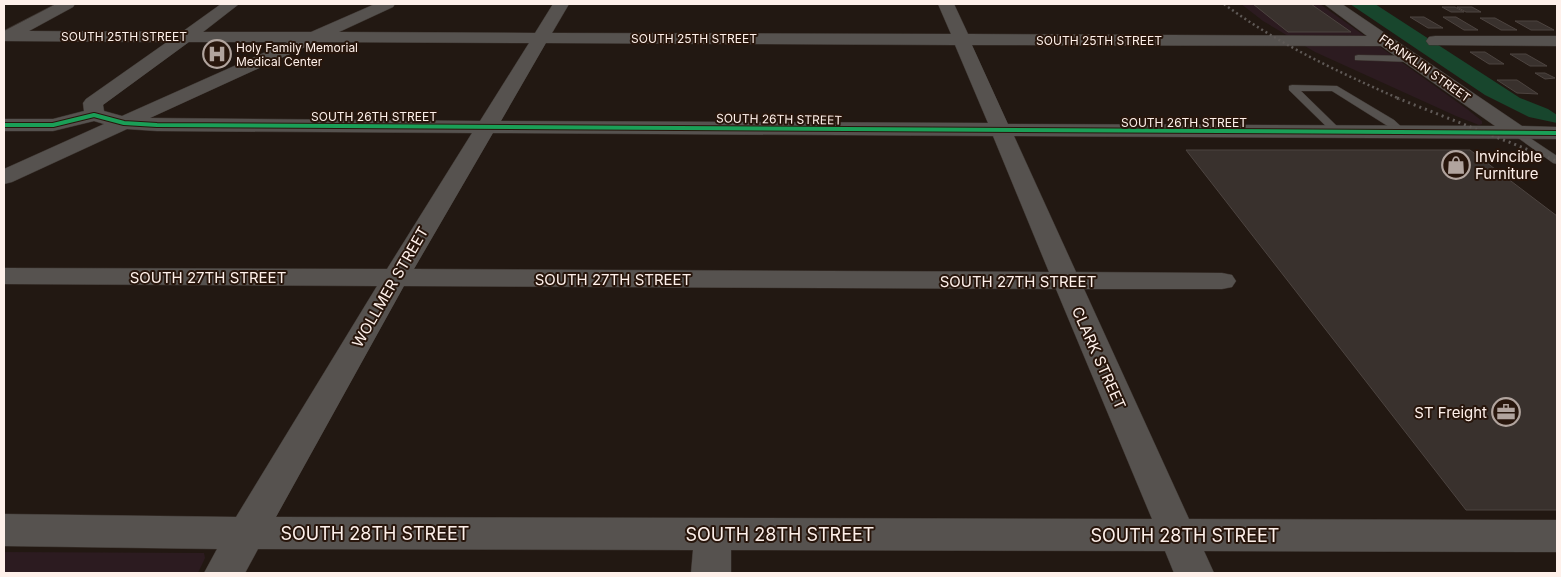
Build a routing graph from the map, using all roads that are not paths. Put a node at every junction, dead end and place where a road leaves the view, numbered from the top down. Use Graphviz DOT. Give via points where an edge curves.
graph roads {
  1 [pos="66,4"];
  2 [pos="231,4"];
  3 [pos="387,4"];
  4 [pos="560,4"];
  5 [pos="946,4"];
  6 [pos="1332,4"];
  7 [pos="6,36"];
  8 [pos="186,36"];
  9 [pos="316,36"];
  10 [pos="540,37"];
  11 [pos="961,40"];
  12 [pos="1385,41"];
  13 [pos="1435,41"];
  14 [pos="1557,41"];
  15 [pos="1358,58"];
  16 [pos="1411,59"];
  17 [pos="1446,83"];
  18 [pos="94,115"];
  19 [pos="124,123"];
  20 [pos="4,125"];
  21 [pos="485,126"];
  22 [pos="1557,126"];
  23 [pos="1001,131"];
  24 [pos="1338,132"];
  25 [pos="1402,132"];
  26 [pos="1518,133"];
  27 [pos="1557,133"];
  28 [pos="1557,161"];
  29 [pos="4,176"];
  30 [pos="4,276"];
  31 [pos="395,278"];
  32 [pos="1066,281"];
  33 [pos="1222,281"];
  34 [pos="4,530"];
  35 [pos="247,533"];
  36 [pos="712,534"];
  37 [pos="1177,535"];
  38 [pos="1557,536"];
  39 [pos="224,573"];
  40 [pos="712,573"];
  41 [pos="1194,573"];
  1 -- 7 [label="street"];
  2 -- 8 [label="street"];
  3 -- 9 [label="street"];
  4 -- 10 [label="street, WOLLMER STREET"];
  5 -- 11 [label="street, CLARK STREET"];
  6 -- 12 [label="street, FRANKLIN STREET"];
  7 -- 8 [label="street, SOUTH 25TH STREET"];
  8 -- 9 [label="street, SOUTH 25TH STREET"];
  8 -- 18 [label="street" via="93,103"];
  9 -- 10 [label="street, SOUTH 25TH STREET"];
  9 -- 19 [label="street"];
  10 -- 11 [label="street, SOUTH 25TH STREET"];
  10 -- 21 [label="street, WOLLMER STREET"];
  11 -- 12 [label="street, SOUTH 25TH STREET"];
  11 -- 23 [label="street, CLARK STREET"];
  12 -- 16 [label="street, FRANKLIN STREET"];
  13 -- 14 [label="street"];
  15 -- 16 [label="lane"];
  16 -- 17 [label="street, FRANKLIN STREET"];
  17 -- 22 [label="street" via="1499,110"];
  17 -- 26 [label="street, FRANKLIN STREET"];
  18 -- 19 [label="street, SOUTH 26TH STREET"];
  18 -- 20 [label="street, SOUTH 26TH STREET" via="53,125"];
  19 -- 21 [label="street, SOUTH 26TH STREET"];
  19 -- 29 [label="street"];
  21 -- 23 [label="street, SOUTH 26TH STREET"];
  21 -- 31 [label="street, WOLLMER STREET"];
  23 -- 24 [label="street, SOUTH 26TH STREET"];
  23 -- 32 [label="street, CLARK STREET"];
  24 -- 25 [label="street, SOUTH 26TH STREET"];
  24 -- 25 [label="lane" via="1292,88 1334,88"];
  25 -- 26 [label="street, SOUTH 26TH STREET"];
  26 -- 27 [label="street, SOUTH 26TH STREET"];
  26 -- 28 [label="lane"];
  30 -- 31 [label="street, SOUTH 27TH STREET"];
  31 -- 32 [label="street, SOUTH 27TH STREET"];
  31 -- 35 [label="street, WOLLMER STREET"];
  32 -- 33 [label="street, SOUTH 27TH STREET"];
  32 -- 37 [label="street, CLARK STREET"];
  34 -- 35 [label="street, SOUTH 28TH STREET"];
  35 -- 36 [label="street, SOUTH 28TH STREET"];
  35 -- 39 [label="street, WOLLMER STREET"];
  36 -- 37 [label="street, SOUTH 28TH STREET"];
  36 -- 40 [label="street"];
  37 -- 38 [label="street, SOUTH 28TH STREET"];
  37 -- 41 [label="street, CLARK STREET"];
}
